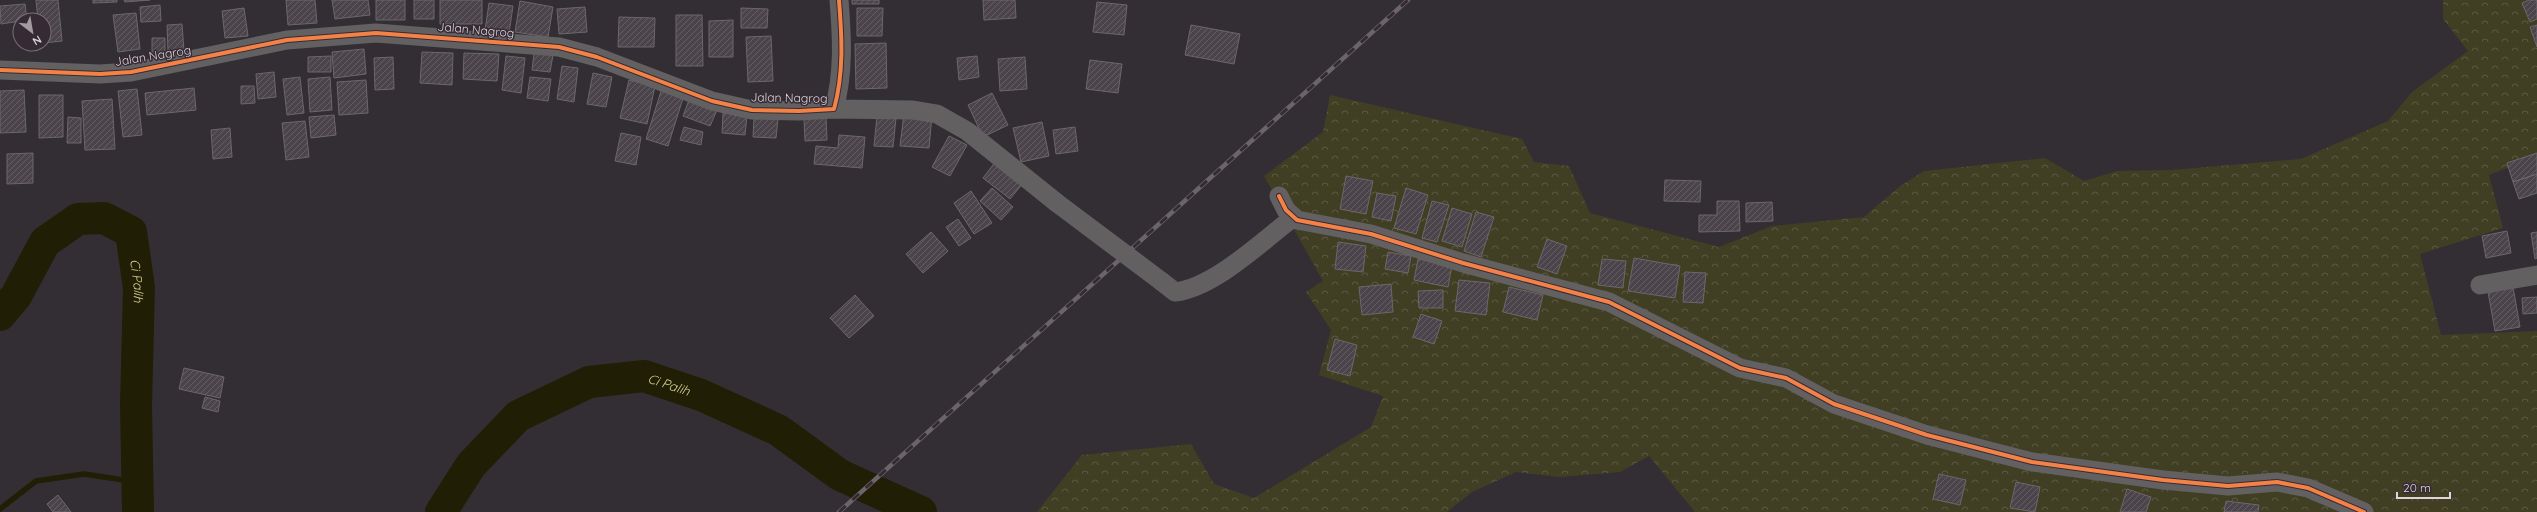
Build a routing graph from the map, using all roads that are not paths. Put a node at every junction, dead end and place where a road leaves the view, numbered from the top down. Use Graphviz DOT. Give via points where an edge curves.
graph roads {
  1 [pos="839,0"];
  2 [pos="0,70"];
  3 [pos="834,109"];
  4 [pos="1279,196"];
  5 [pos="1294,217"];
  6 [pos="2537,275"];
  7 [pos="2480,285"];
  8 [pos="2364,512"];
  1 -- 3 [label="street, Jalan Nagrog" via="842,39 840,89"];
  2 -- 3 [label="street, Jalan Nagrog" via="100,74 131,72 287,40 376,33 559,47 597,57 712,101 752,110"];
  3 -- 5 [label="street, bridge" via="895,109 937,114 967,131 1175,292 1187,291 1207,283"];
  4 -- 5 [label="street" via="1286,210"];
  5 -- 8 [label="street" via="1297,220 1371,234 1463,263 1609,302 1740,368 1786,378 1834,404 1927,435 2032,462 2163,480 2228,486 2277,482 2308,488"];
  6 -- 7 [label="street"];
}
